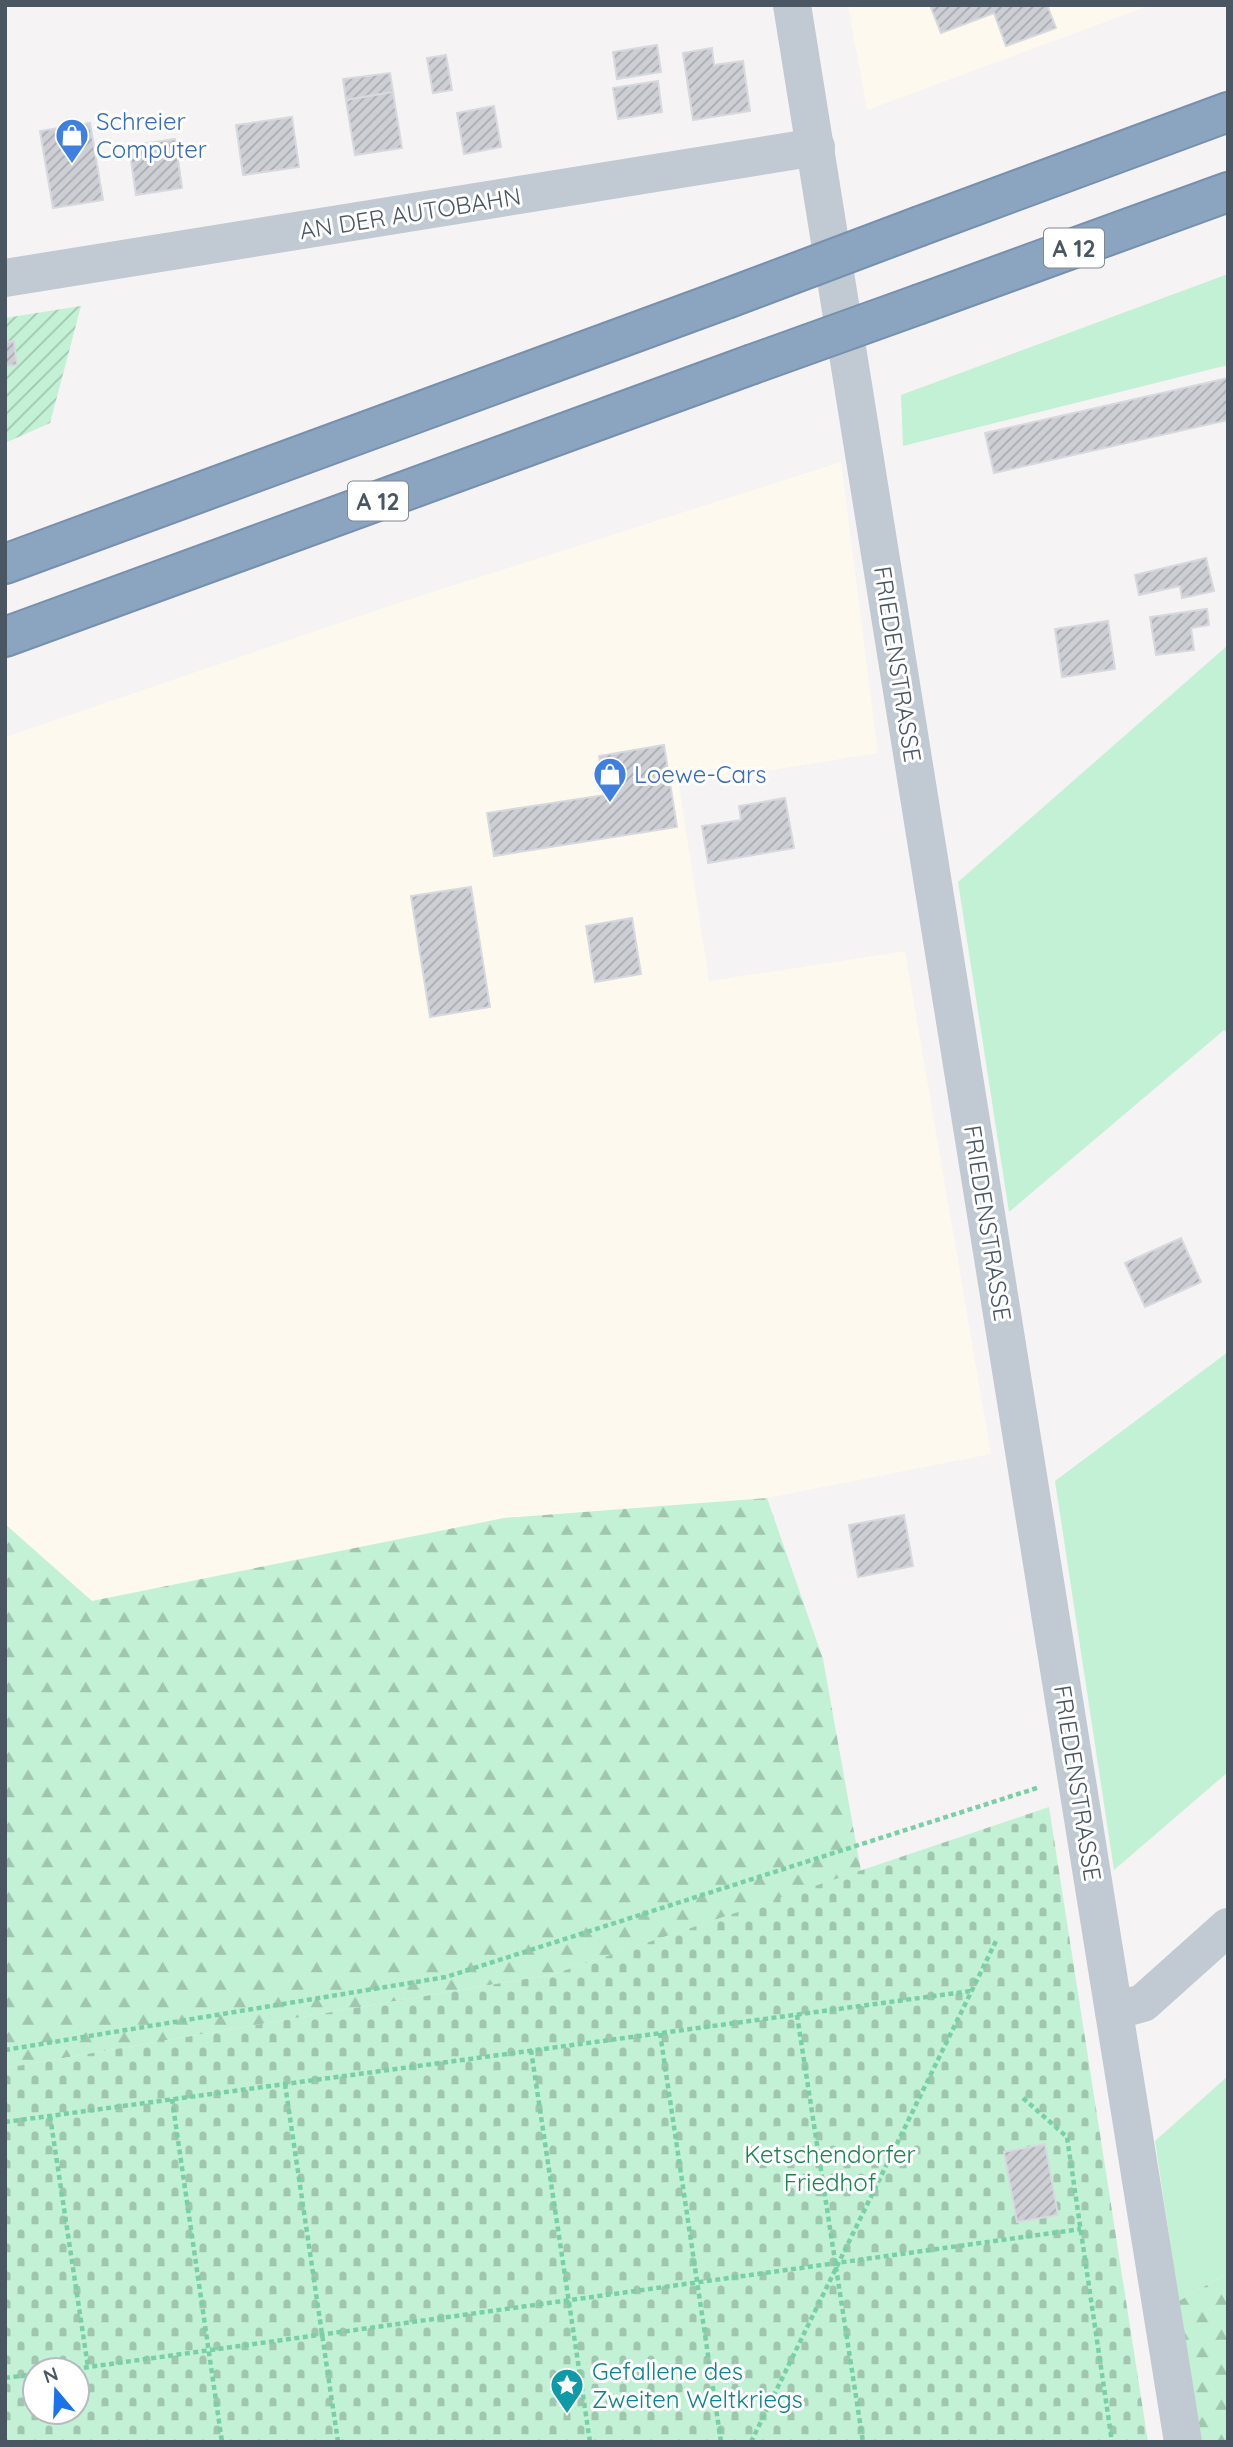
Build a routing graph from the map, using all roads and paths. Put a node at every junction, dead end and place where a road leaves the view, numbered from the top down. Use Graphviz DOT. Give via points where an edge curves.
graph roads {
  1 [pos="792,5"];
  2 [pos="1228,112"];
  3 [pos="816,147"];
  4 [pos="1228,192"];
  5 [pos="5,278"];
  6 [pos="5,564"];
  7 [pos="5,637"];
  8 [pos="1076,1775"];
  9 [pos="1228,1927"];
  10 [pos="997,1939"];
  11 [pos="971,1991"];
  12 [pos="1114,2011"];
  13 [pos="797,2015"];
  14 [pos="660,2033"];
  15 [pos="5,2050"];
  16 [pos="531,2050"];
  17 [pos="285,2084"];
  18 [pos="1023,2098"];
  19 [pos="172,2099"];
  20 [pos="50,2116"];
  21 [pos="5,2122"];
  22 [pos="1081,2229"];
  23 [pos="837,2264"];
  24 [pos="697,2282"];
  25 [pos="569,2300"];
  26 [pos="322,2334"];
  27 [pos="209,2350"];
  28 [pos="86,2356"];
  29 [pos="91,2367"];
  30 [pos="222,2442"];
  31 [pos="338,2442"];
  32 [pos="590,2442"];
  33 [pos="721,2442"];
  34 [pos="751,2442"];
  35 [pos="863,2442"];
  36 [pos="1112,2442"];
  37 [pos="1183,2442"];
  1 -- 3 [label="street, FRIEDENSTRASSE"];
  2 -- 6 [label="highway, bridge"];
  3 -- 5 [label="street, AN DER AUTOBAHN"];
  3 -- 8 [label="street, FRIEDENSTRASSE"];
  4 -- 7 [label="highway, A 12, bridge"];
  8 -- 12 [label="street, FRIEDENSTRASSE"];
  8 -- 15 [label="path" via="446,1977"];
  9 -- 12 [label="street" via="1143,2003"];
  10 -- 11 [label="path"];
  11 -- 13 [label="path"];
  11 -- 23 [label="path"];
  12 -- 37 [label="street, FRIEDENSTRASSE"];
  13 -- 14 [label="path"];
  13 -- 23 [label="path"];
  14 -- 16 [label="path"];
  14 -- 24 [label="path"];
  16 -- 17 [label="path"];
  16 -- 25 [label="path"];
  17 -- 19 [label="path"];
  17 -- 26 [label="path"];
  18 -- 22 [label="path" via="1067,2137"];
  19 -- 20 [label="path"];
  19 -- 27 [label="path"];
  20 -- 21 [label="path"];
  20 -- 28 [label="path"];
  22 -- 23 [label="path"];
  22 -- 36 [label="path"];
  23 -- 24 [label="path"];
  23 -- 34 [label="path"];
  23 -- 35 [label="path"];
  24 -- 25 [label="path"];
  24 -- 33 [label="path"];
  25 -- 26 [label="path"];
  25 -- 32 [label="path"];
  26 -- 27 [label="path"];
  26 -- 31 [label="path"];
  27 -- 29 [label="path"];
  27 -- 30 [label="path"];
}
